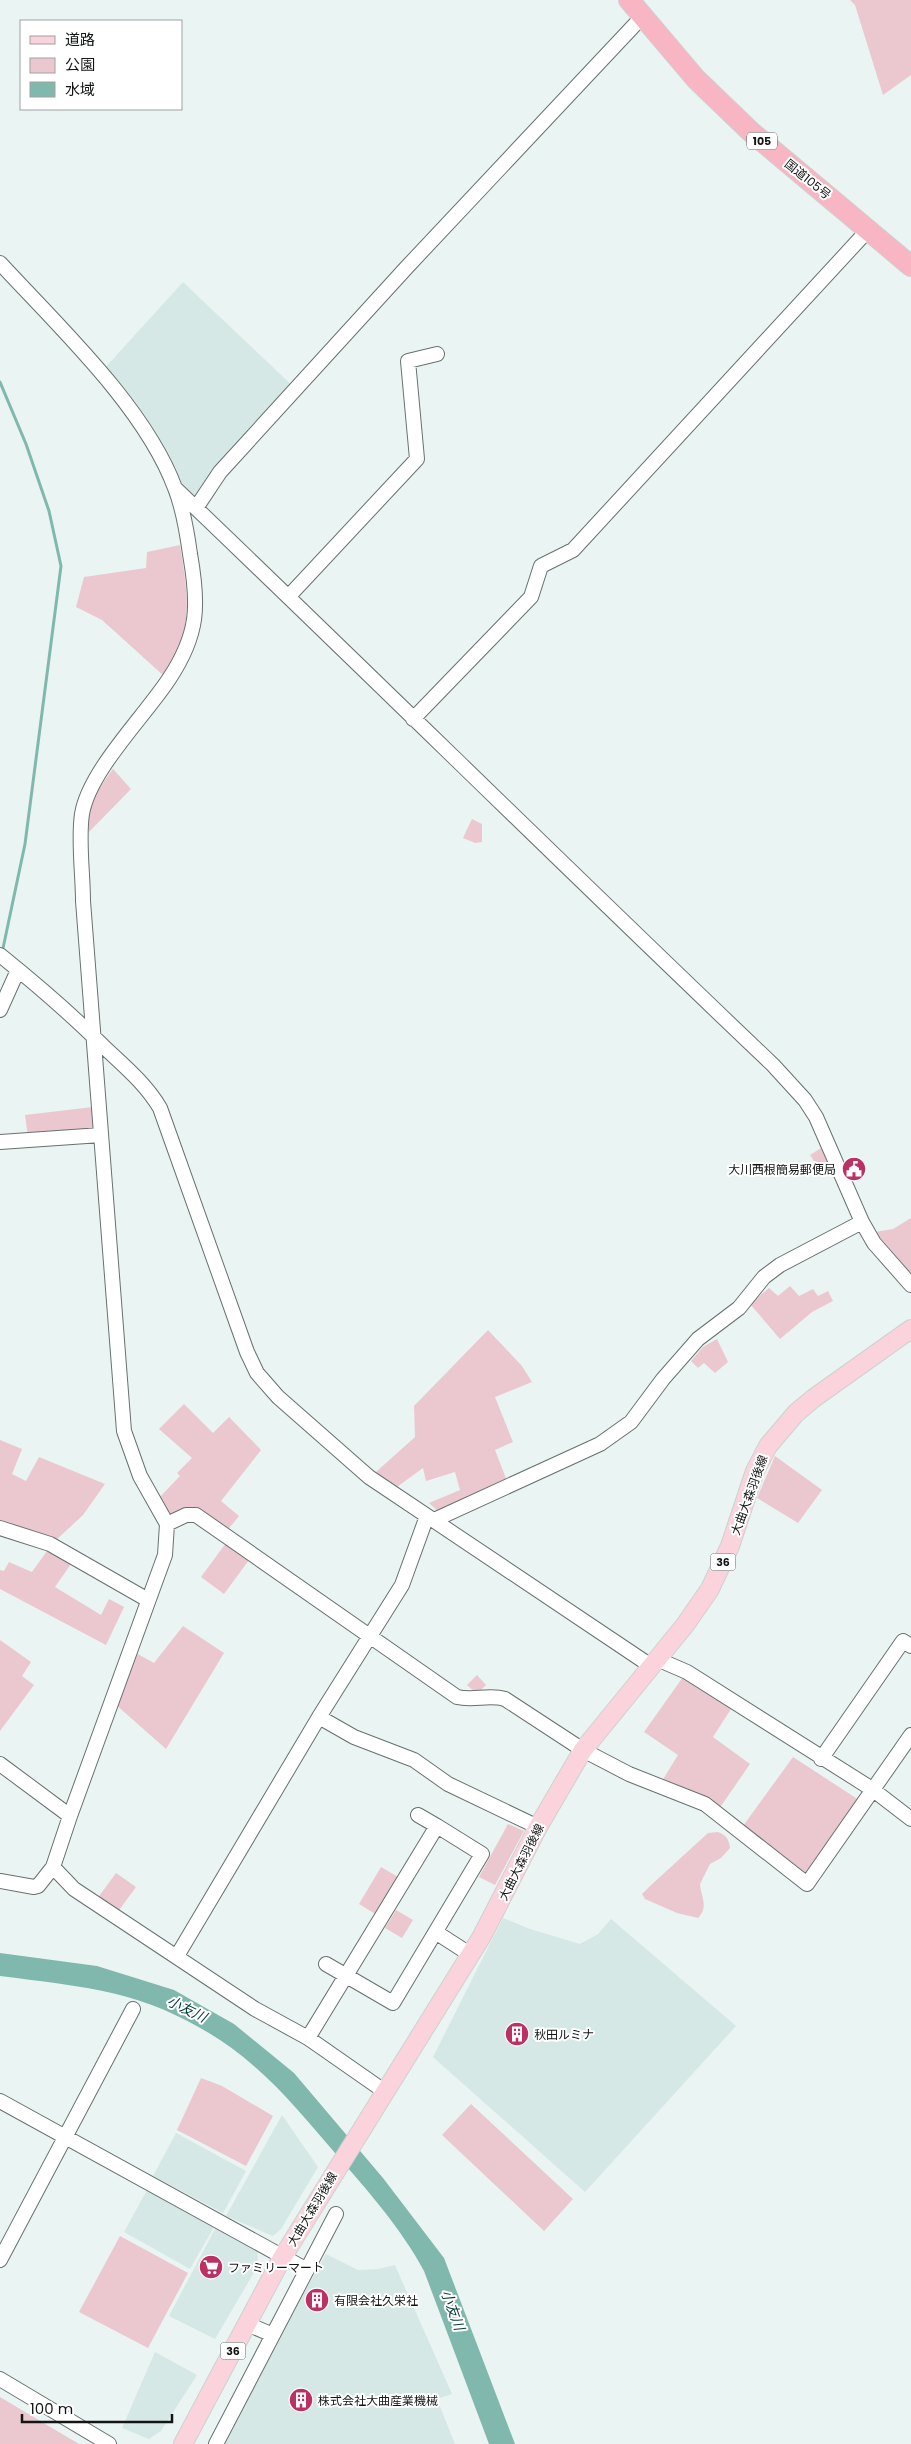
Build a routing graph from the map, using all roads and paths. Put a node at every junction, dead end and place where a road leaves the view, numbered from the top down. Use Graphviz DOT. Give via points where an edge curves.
graph roads {
  1 [pos="629,0"];
  2 [pos="642,17"];
  3 [pos="869,229"];
  4 [pos="0,263"];
  5 [pos="911,266"];
  6 [pos="437,354"];
  7 [pos="175,488"];
  8 [pos="196,508"];
  9 [pos="290,596"];
  10 [pos="413,719"];
  11 [pos="0,956"];
  12 [pos="18,970"];
  13 [pos="0,1010"];
  14 [pos="94,1037"];
  15 [pos="101,1135"];
  16 [pos="0,1142"];
  17 [pos="862,1222"];
  18 [pos="911,1284"];
  19 [pos="911,1330"];
  20 [pos="431,1518"];
  21 [pos="166,1524"];
  22 [pos="0,1528"];
  23 [pos="148,1600"];
  24 [pos="368,1637"];
  25 [pos="911,1646"];
  26 [pos="654,1662"];
  27 [pos="319,1717"];
  28 [pos="911,1735"];
  29 [pos="583,1750"];
  30 [pos="821,1758"];
  31 [pos="0,1764"];
  32 [pos="872,1789"];
  33 [pos="418,1815"];
  34 [pos="70,1816"];
  35 [pos="911,1819"];
  36 [pos="436,1826"];
  37 [pos="538,1827"];
  38 [pos="54,1867"];
  39 [pos="0,1881"];
  40 [pos="437,1932"];
  41 [pos="471,1954"];
  42 [pos="177,1956"];
  43 [pos="326,1964"];
  44 [pos="347,1975"];
  45 [pos="133,2009"];
  46 [pos="308,2038"];
  47 [pos="384,2091"];
  48 [pos="0,2100"];
  49 [pos="66,2136"];
  50 [pos="336,2214"];
  51 [pos="282,2258"];
  52 [pos="0,2260"];
  53 [pos="307,2270"];
  54 [pos="247,2324"];
  55 [pos="273,2335"];
  56 [pos="0,2379"];
  57 [pos="110,2444"];
  58 [pos="183,2444"];
  59 [pos="216,2444"];
  1 -- 2 [label="highway, 国道105号 / 105"];
  2 -- 3 [label="highway, 国道105号 / 105" via="696,79 750,131"];
  2 -- 8 [label="street" via="400,274 220,472"];
  3 -- 5 [label="highway, 国道105号 / 105"];
  3 -- 10 [label="street" via="573,550 541,566 531,598"];
  4 -- 7 [label="street" via="100,372 133,414 159,452"];
  6 -- 9 [label="street" via="408,361 417,459"];
  7 -- 8 [label="street"];
  7 -- 14 [label="street" via="197,591 192,636 170,679 96,778 82,815 83,901"];
  8 -- 9 [label="street"];
  9 -- 10 [label="street"];
  10 -- 17 [label="street" via="773,1065 805,1100 816,1117"];
  11 -- 12 [label="street"];
  12 -- 13 [label="street"];
  12 -- 14 [label="street"];
  14 -- 15 [label="street"];
  14 -- 20 [label="street" via="138,1078 160,1108 257,1373 278,1397 369,1477"];
  15 -- 16 [label="street"];
  15 -- 21 [label="street" via="124,1431 140,1476"];
  17 -- 18 [label="street" via="874,1243"];
  17 -- 20 [label="street" via="780,1265 764,1277 739,1308 698,1339 631,1422 600,1444"];
  19 -- 26 [label="main road, 大曲大森羽後線 / 36" via="814,1398 796,1413 768,1446 710,1589"];
  20 -- 24 [label="street" via="402,1585"];
  20 -- 26 [label="street"];
  21 -- 23 [label="street" via="165,1554"];
  21 -- 24 [label="street" via="186,1515 196,1515"];
  22 -- 23 [label="street" via="50,1544"];
  23 -- 34 [label="street"];
  24 -- 27 [label="street"];
  24 -- 29 [label="street" via="458,1697 468,1700 496,1696 505,1699"];
  25 -- 30 [label="street" via="903,1641"];
  26 -- 29 [label="main road, 大曲大森羽後線 / 36"];
  26 -- 30 [label="street" via="687,1672"];
  27 -- 37 [label="street" via="354,1738 414,1760 448,1784"];
  27 -- 42 [label="street"];
  28 -- 32 [label="street"];
  29 -- 32 [label="street" via="629,1774 705,1804 807,1884"];
  29 -- 37 [label="main road, 大曲大森羽後線 / 36"];
  30 -- 32 [label="street"];
  31 -- 34 [label="street"];
  32 -- 35 [label="street"];
  33 -- 36 [label="street"];
  34 -- 38 [label="street"];
  36 -- 40 [label="street" via="482,1854"];
  36 -- 44 [label="street"];
  37 -- 41 [label="main road, 大曲大森羽後線 / 36"];
  38 -- 39 [label="street" via="38,1886"];
  38 -- 42 [label="street" via="74,1889"];
  40 -- 41 [label="street"];
  40 -- 44 [label="street" via="393,2003"];
  41 -- 47 [label="main road, 大曲大森羽後線 / 36"];
  42 -- 46 [label="street" via="256,2009"];
  43 -- 44 [label="street"];
  44 -- 46 [label="street"];
  45 -- 49 [label="street"];
  46 -- 47 [label="street"];
  47 -- 51 [label="main road, 大曲大森羽後線 / 36"];
  48 -- 49 [label="street"];
  49 -- 51 [label="street"];
  49 -- 52 [label="street"];
  50 -- 53 [label="street"];
  51 -- 53 [label="street"];
  51 -- 54 [label="main road, 大曲大森羽後線 / 36"];
  53 -- 55 [label="street"];
  54 -- 55 [label="street"];
  54 -- 58 [label="main road, 大曲大森羽後線 / 36"];
  55 -- 59 [label="street"];
  56 -- 57 [label="street"];
}
